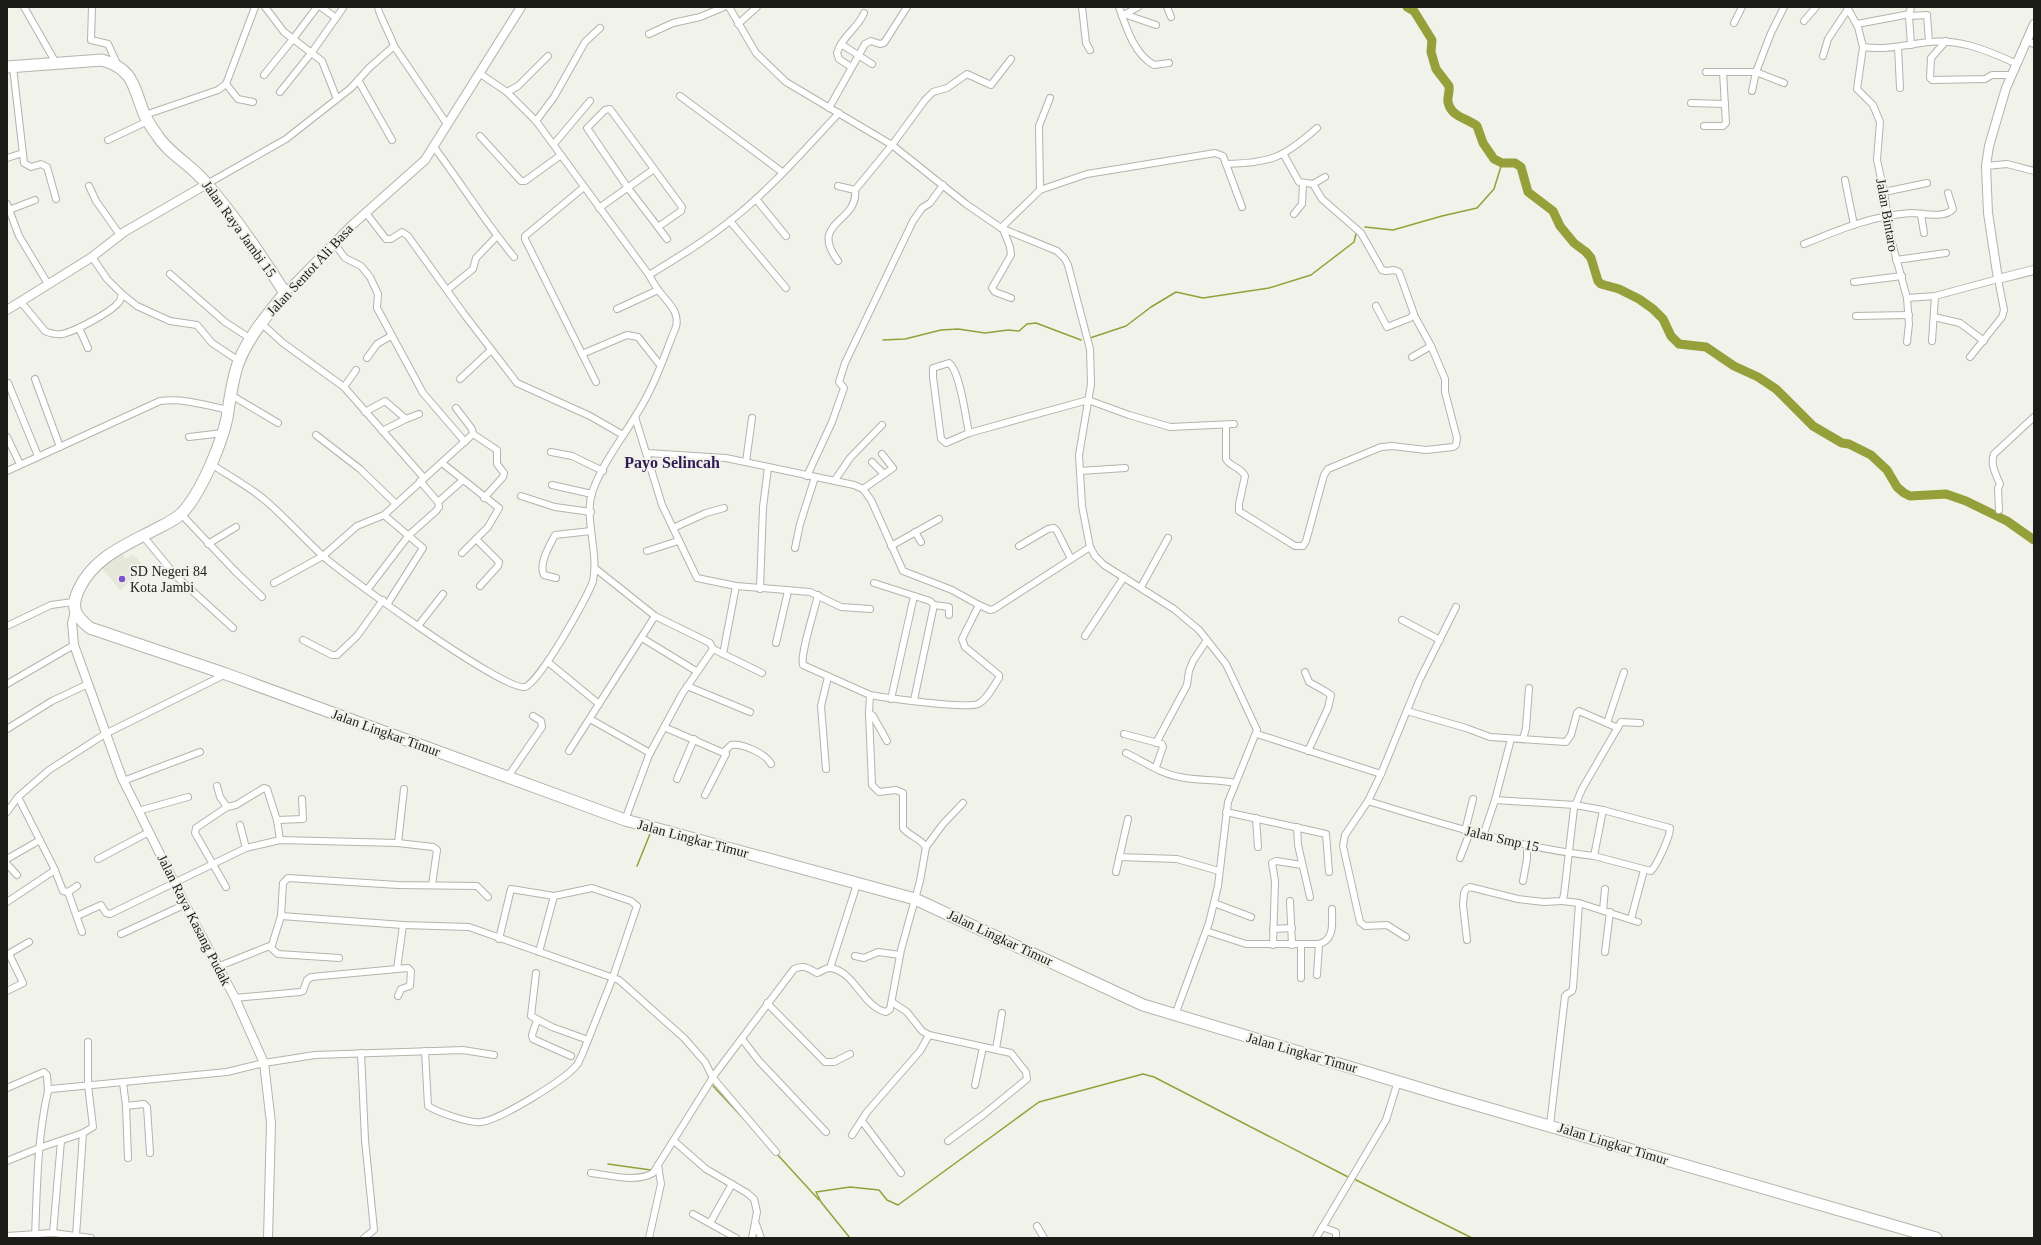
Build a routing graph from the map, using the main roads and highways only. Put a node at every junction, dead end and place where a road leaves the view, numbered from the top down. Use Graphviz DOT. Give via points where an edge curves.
graph roads {
  1 [pos="10,67"];
  2 [pos="285,294"];
  3 [pos="74,607"];
  4 [pos="1936,1238"];
  1 -- 2 [label="highway, Jalan Raya Jambi 15" via="102,60 125,71 135,86 146,118 159,139 207,184 259,253"];
  2 -- 3 [label="highway, Jalan Sentot Ali Basa" via="261,323 239,361 222,433 197,491 181,514 127,543 101,561 81,584"];
  3 -- 4 [label="highway, Jalan Lingkar Timur" via="81,621 90,628 226,674 625,820 915,899 1133,1001"];
}
